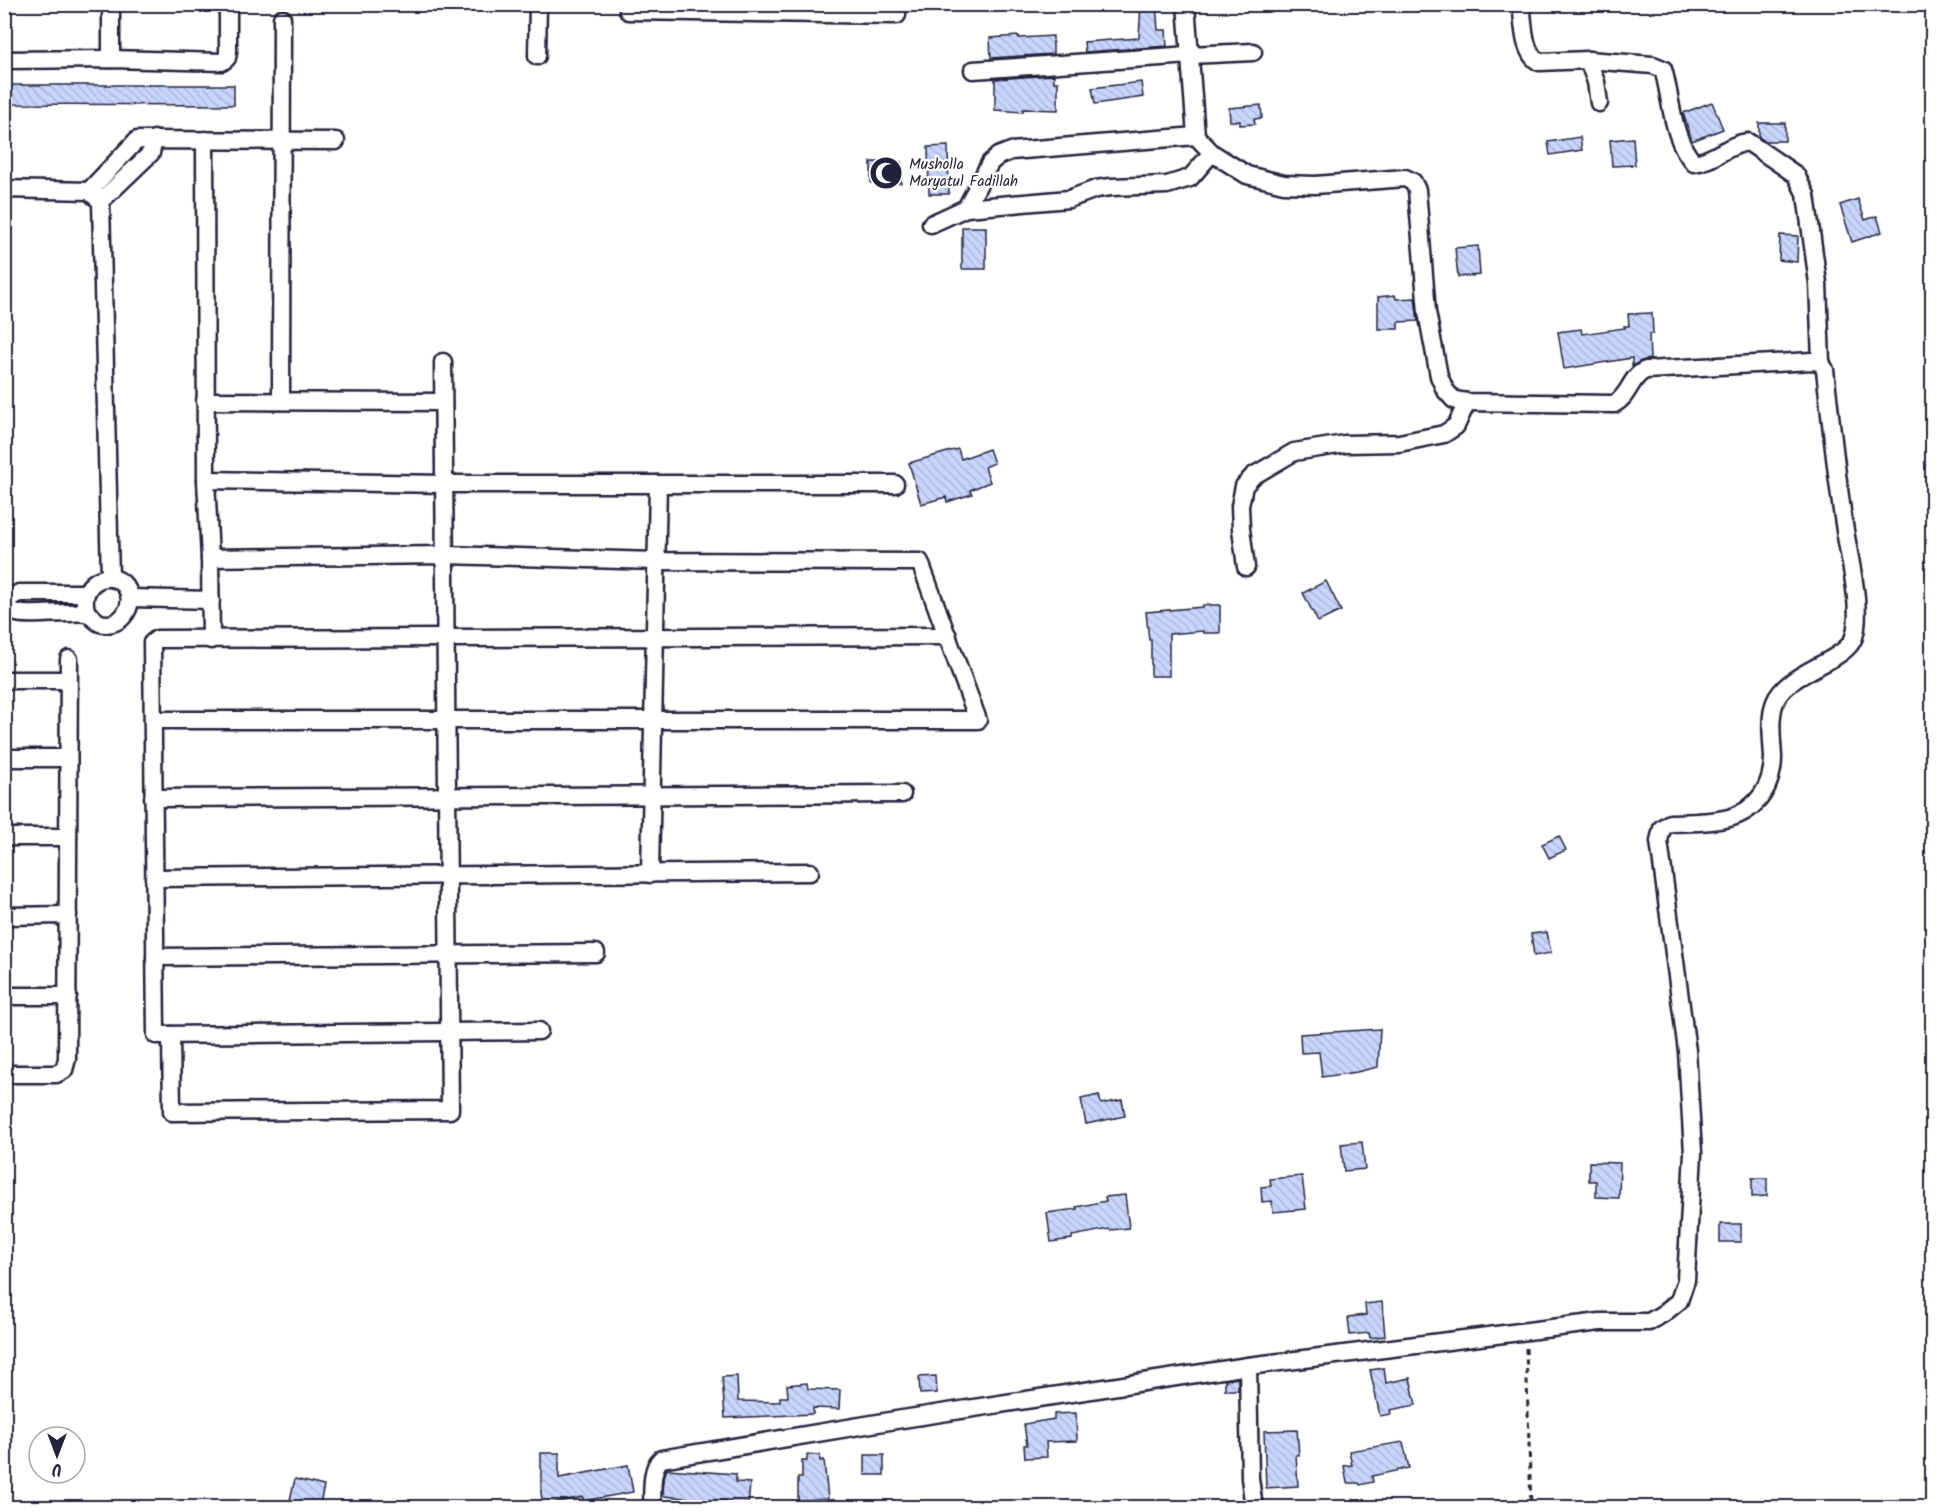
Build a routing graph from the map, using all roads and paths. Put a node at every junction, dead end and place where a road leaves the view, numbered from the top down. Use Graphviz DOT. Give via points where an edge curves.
graph roads {
  1 [pos="111,4"];
  2 [pos="538,4"];
  3 [pos="628,4"];
  4 [pos="897,4"];
  5 [pos="1186,4"];
  6 [pos="1521,4"];
  7 [pos="228,13"];
  8 [pos="282,18"];
  9 [pos="1252,52"];
  10 [pos="1190,55"];
  11 [pos="537,56"];
  12 [pos="111,59"];
  13 [pos="4,60"];
  14 [pos="1588,60"];
  15 [pos="974,69"];
  16 [pos="1599,104"];
  17 [pos="1196,136"];
  18 [pos="205,140"];
  19 [pos="282,140"];
  20 [pos="336,141"];
  21 [pos="1212,153"];
  22 [pos="4,189"];
  23 [pos="95,196"];
  24 [pos="966,208"];
  25 [pos="931,224"];
  26 [pos="443,363"];
  27 [pos="1821,363"];
  28 [pos="205,401"];
  29 [pos="281,401"];
  30 [pos="443,402"];
  31 [pos="1467,402"];
  32 [pos="206,480"];
  33 [pos="445,484"];
  34 [pos="658,484"];
  35 [pos="895,484"];
  36 [pos="445,555"];
  37 [pos="210,558"];
  38 [pos="656,561"];
  39 [pos="1246,567"];
  40 [pos="110,578"];
  41 [pos="85,593"];
  42 [pos="131,598"];
  43 [pos="211,600"];
  44 [pos="4,601"];
  45 [pos="4,606"];
  46 [pos="87,613"];
  47 [pos="948,636"];
  48 [pos="655,638"];
  49 [pos="446,639"];
  50 [pos="211,640"];
  51 [pos="69,658"];
  52 [pos="4,680"];
  53 [pos="68,680"];
  54 [pos="153,720"];
  55 [pos="447,720"];
  56 [pos="653,720"];
  57 [pos="4,758"];
  58 [pos="68,758"];
  59 [pos="902,794"];
  60 [pos="651,795"];
  61 [pos="448,796"];
  62 [pos="153,798"];
  63 [pos="4,837"];
  64 [pos="68,837"];
  65 [pos="810,872"];
  66 [pos="650,874"];
  67 [pos="448,875"];
  68 [pos="154,878"];
  69 [pos="68,915"];
  70 [pos="4,916"];
  71 [pos="596,953"];
  72 [pos="449,954"];
  73 [pos="155,957"];
  74 [pos="4,996"];
  75 [pos="68,996"];
  76 [pos="450,1031"];
  77 [pos="539,1031"];
  78 [pos="171,1035"];
  79 [pos="4,1074"];
  80 [pos="1526,1331"];
  81 [pos="1248,1366"];
  82 [pos="652,1508"];
  83 [pos="1254,1508"];
  84 [pos="1531,1508"];
  1 -- 12 [label="street"];
  2 -- 11 [label="street"];
  3 -- 4 [label="street" via="628,11 897,15"];
  5 -- 10 [label="street"];
  6 -- 14 [label="street" via="1527,47 1534,59"];
  7 -- 12 [label="street" via="228,52 222,62"];
  8 -- 19 [label="street"];
  9 -- 10 [label="street"];
  10 -- 15 [label="street"];
  10 -- 17 [label="street"];
  12 -- 13 [label="street"];
  14 -- 16 [label="street"];
  14 -- 27 [label="street" via="1663,69 1678,134 1694,163 1739,142 1748,142 1796,175 1806,195 1818,283"];
  17 -- 21 [label="street"];
  17 -- 24 [label="street" via="1011,151 990,163"];
  18 -- 19 [label="street"];
  18 -- 23 [label="street" via="137,140"];
  18 -- 28 [label="street"];
  19 -- 20 [label="street"];
  19 -- 29 [label="street"];
  21 -- 24 [label="street" via="1190,178 1174,184 1111,187 1069,199"];
  21 -- 31 [label="street" via="1247,175 1284,184 1405,178 1413,182 1417,190 1427,312 1439,376 1454,400"];
  22 -- 23 [label="street"];
  23 -- 40 [label="street"];
  24 -- 25 [label="street"];
  26 -- 30 [label="street"];
  27 -- 31 [label="street" via="1646,370 1638,373 1625,395 1614,404"];
  27 -- 80 [label="street" via="1855,591 1854,638 1847,649 1807,671 1776,698 1772,710 1771,779 1752,806 1728,818 1670,823 1662,828 1659,841 1687,1051 1693,1152 1686,1280 1679,1301 1649,1322 1600,1322"];
  28 -- 29 [label="street"];
  28 -- 32 [label="street"];
  29 -- 30 [label="street"];
  30 -- 33 [label="street"];
  31 -- 39 [label="street" via="1456,426 1444,434 1399,443 1345,444 1294,452 1253,476 1244,486 1240,506"];
  32 -- 33 [label="street"];
  32 -- 37 [label="street"];
  33 -- 34 [label="street"];
  33 -- 36 [label="street"];
  34 -- 35 [label="street"];
  34 -- 38 [label="street"];
  36 -- 37 [label="street"];
  36 -- 38 [label="street"];
  36 -- 49 [label="street"];
  37 -- 43 [label="street"];
  38 -- 47 [label="street" via="920,562"];
  38 -- 48 [label="street"];
  40 -- 41 [label="street" via="94,581"];
  40 -- 42 [label="street" via="124,584"];
  41 -- 44 [label="street" via="19,593"];
  41 -- 46 [label="street"];
  42 -- 43 [label="street"];
  42 -- 46 [label="street" via="127,614 115,623 99,623"];
  43 -- 50 [label="street"];
  45 -- 46 [label="street" via="17,613"];
  47 -- 48 [label="street"];
  47 -- 56 [label="street" via="978,720"];
  48 -- 49 [label="street"];
  48 -- 56 [label="street"];
  49 -- 50 [label="street"];
  49 -- 55 [label="street"];
  50 -- 54 [label="street" via="157,639 152,643"];
  51 -- 53 [label="street"];
  52 -- 53 [label="street"];
  53 -- 58 [label="street"];
  54 -- 55 [label="street"];
  54 -- 62 [label="street"];
  55 -- 56 [label="street"];
  55 -- 61 [label="street"];
  56 -- 60 [label="street"];
  57 -- 58 [label="street"];
  58 -- 64 [label="street"];
  59 -- 60 [label="street"];
  60 -- 61 [label="street"];
  60 -- 66 [label="street"];
  61 -- 62 [label="street"];
  61 -- 67 [label="street"];
  62 -- 68 [label="street"];
  63 -- 64 [label="street"];
  64 -- 69 [label="street"];
  65 -- 66 [label="street"];
  66 -- 67 [label="street"];
  67 -- 68 [label="street"];
  67 -- 72 [label="street"];
  68 -- 73 [label="street"];
  69 -- 70 [label="street"];
  69 -- 75 [label="street"];
  71 -- 72 [label="street"];
  72 -- 73 [label="street"];
  72 -- 76 [label="street"];
  73 -- 78 [label="street" via="156,1035"];
  74 -- 75 [label="street"];
  75 -- 79 [label="street" via="64,1070 56,1074"];
  76 -- 77 [label="street"];
  76 -- 78 [label="street"];
  76 -- 78 [label="street" via="450,1110 172,1112"];
  80 -- 81 [label="street"];
  80 -- 84 [label="path"];
  81 -- 82 [label="street" via="661,1460 656,1464"];
  81 -- 83 [label="street"];
}
